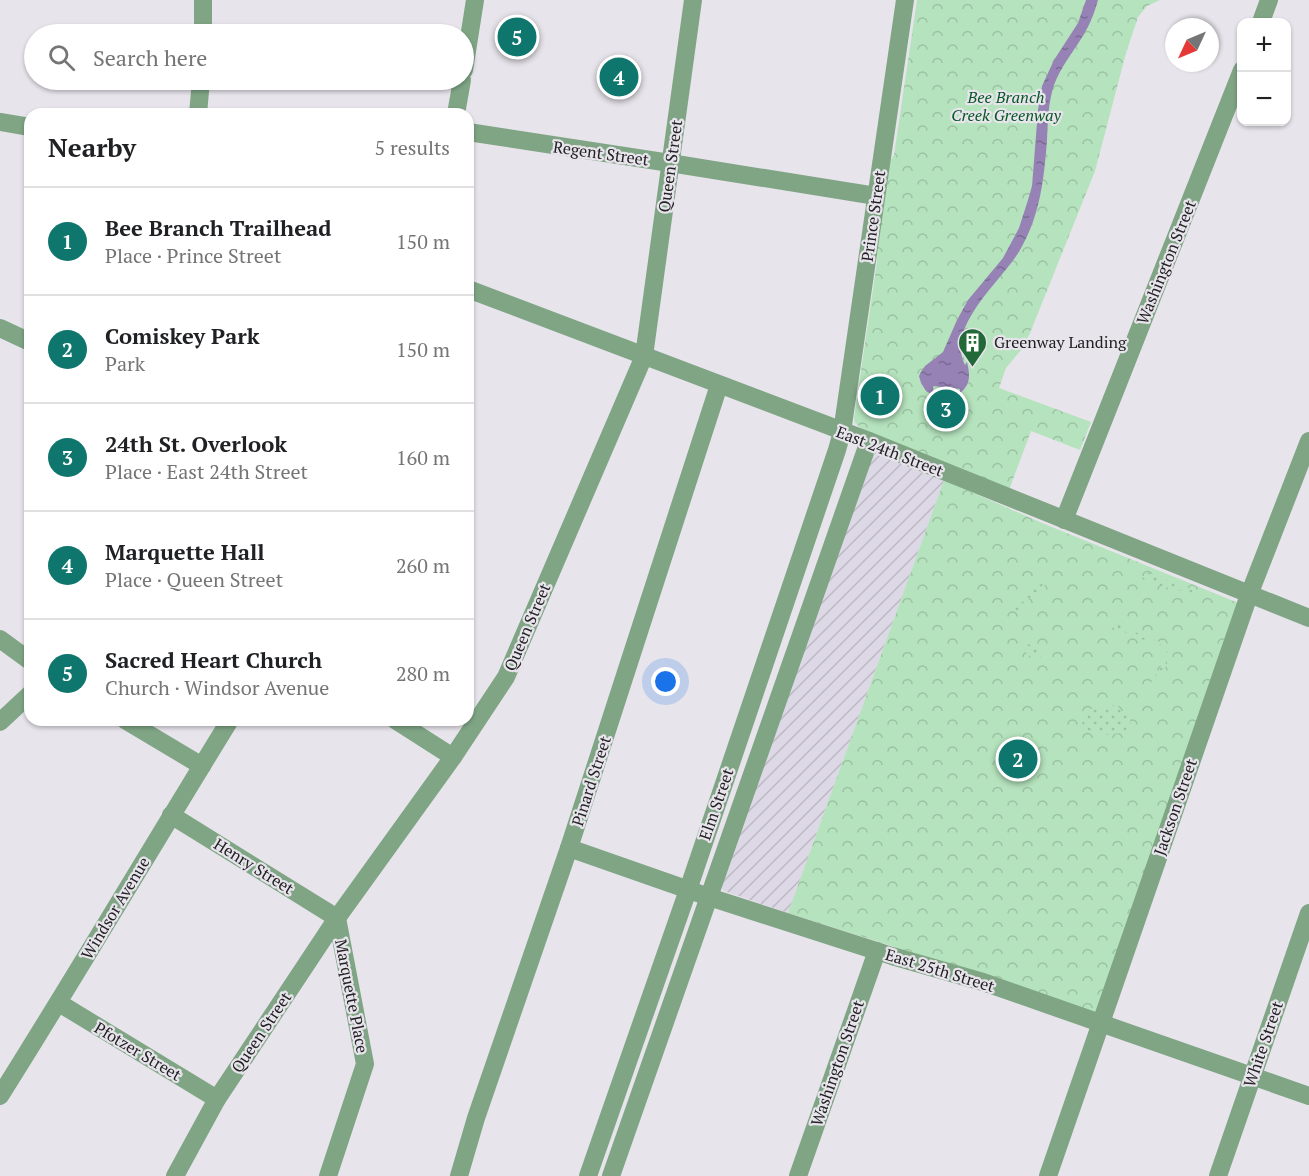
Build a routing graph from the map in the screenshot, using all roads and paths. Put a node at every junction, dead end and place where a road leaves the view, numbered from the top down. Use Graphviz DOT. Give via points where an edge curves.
graph roads {
  1 [pos="203,0"];
  2 [pos="475,0"];
  3 [pos="693,0"];
  4 [pos="905,0"];
  5 [pos="1269,0"];
  6 [pos="1262,18"];
  7 [pos="203,24"];
  8 [pos="471,24"];
  9 [pos="1241,72"];
  10 [pos="200,90"];
  11 [pos="460,90"];
  12 [pos="199,108"];
  13 [pos="457,108"];
  14 [pos="0,123"];
  15 [pos="24,126"];
  16 [pos="474,133"];
  17 [pos="670,163"];
  18 [pos="876,196"];
  19 [pos="474,291"];
  20 [pos="0,328"];
  21 [pos="24,339"];
  22 [pos="644,356"];
  23 [pos="719,385"];
  24 [pos="842,432"];
  25 [pos="869,441"];
  26 [pos="1309,441"];
  27 [pos="1064,520"];
  28 [pos="1249,595"];
  29 [pos="1309,618"];
  30 [pos="0,639"];
  31 [pos="24,657"];
  32 [pos="24,700"];
  33 [pos="0,722"];
  34 [pos="474,725"];
  35 [pos="135,726"];
  36 [pos="226,726"];
  37 [pos="404,726"];
  38 [pos="474,726"];
  39 [pos="453,757"];
  40 [pos="202,766"];
  41 [pos="171,815"];
  42 [pos="569,848"];
  43 [pos="688,890"];
  44 [pos="709,897"];
  45 [pos="1309,913"];
  46 [pos="337,918"];
  47 [pos="877,951"];
  48 [pos="59,1003"];
  49 [pos="1100,1023"];
  50 [pos="1252,1077"];
  51 [pos="1,1092"];
  52 [pos="1309,1096"];
  53 [pos="217,1099"];
  54 [pos="175,1176"];
  55 [pos="328,1176"];
  56 [pos="459,1176"];
  57 [pos="588,1176"];
  58 [pos="611,1176"];
  59 [pos="798,1176"];
  60 [pos="1048,1176"];
  61 [pos="1218,1176"];
  1 -- 7 [label="street"];
  2 -- 8 [label="street"];
  3 -- 17 [label="street, Queen Street"];
  4 -- 18 [label="street, Prince Street"];
  5 -- 6 [label="street"];
  9 -- 27 [label="street, Washington Street"];
  10 -- 12 [label="street"];
  11 -- 13 [label="street"];
  14 -- 15 [label="street"];
  16 -- 17 [label="street, Regent Street"];
  17 -- 18 [label="street, Regent Street"];
  17 -- 22 [label="street, Queen Street"];
  18 -- 24 [label="street, Prince Street"];
  19 -- 22 [label="street, East 24th Street"];
  20 -- 21 [label="street"];
  22 -- 23 [label="street, East 24th Street"];
  22 -- 34 [label="street, Queen Street" via="506,677"];
  23 -- 24 [label="street, East 24th Street"];
  23 -- 42 [label="street, Pinard Street"];
  24 -- 25 [label="street, East 24th Street"];
  24 -- 43 [label="street, Elm Street"];
  25 -- 27 [label="street, East 24th Street"];
  25 -- 44 [label="street, Elm Street"];
  26 -- 28 [label="street, Jackson Street"];
  27 -- 28 [label="street, East 24th Street"];
  28 -- 29 [label="street, East 24th Street"];
  28 -- 49 [label="street, Jackson Street"];
  30 -- 31 [label="street"];
  32 -- 33 [label="street"];
  35 -- 40 [label="street"];
  36 -- 40 [label="street, Windsor Avenue"];
  37 -- 39 [label="street"];
  38 -- 39 [label="street, Queen Street"];
  39 -- 46 [label="street, Queen Street"];
  40 -- 41 [label="street, Windsor Avenue"];
  41 -- 46 [label="street, Henry Street"];
  41 -- 48 [label="street, Windsor Avenue"];
  42 -- 43 [label="street, East 25th Street"];
  42 -- 56 [label="street, Pinard Street"];
  43 -- 44 [label="street, East 25th Street"];
  43 -- 57 [label="street, Elm Street"];
  44 -- 47 [label="street, East 25th Street"];
  44 -- 58 [label="street, Elm Street"];
  45 -- 50 [label="street, White Street"];
  46 -- 53 [label="street, Queen Street"];
  46 -- 55 [label="street, Marquette Place" via="365,1064"];
  47 -- 49 [label="street, East 25th Street" via="983,982"];
  47 -- 59 [label="street, Washington Street"];
  48 -- 51 [label="street, Windsor Avenue"];
  48 -- 53 [label="street, Pfotzer Street"];
  49 -- 50 [label="street, East 25th Street"];
  49 -- 60 [label="street, Jackson Street"];
  50 -- 52 [label="street, East 25th Street"];
  50 -- 61 [label="street, White Street"];
  53 -- 54 [label="street, Queen Street"];
}
